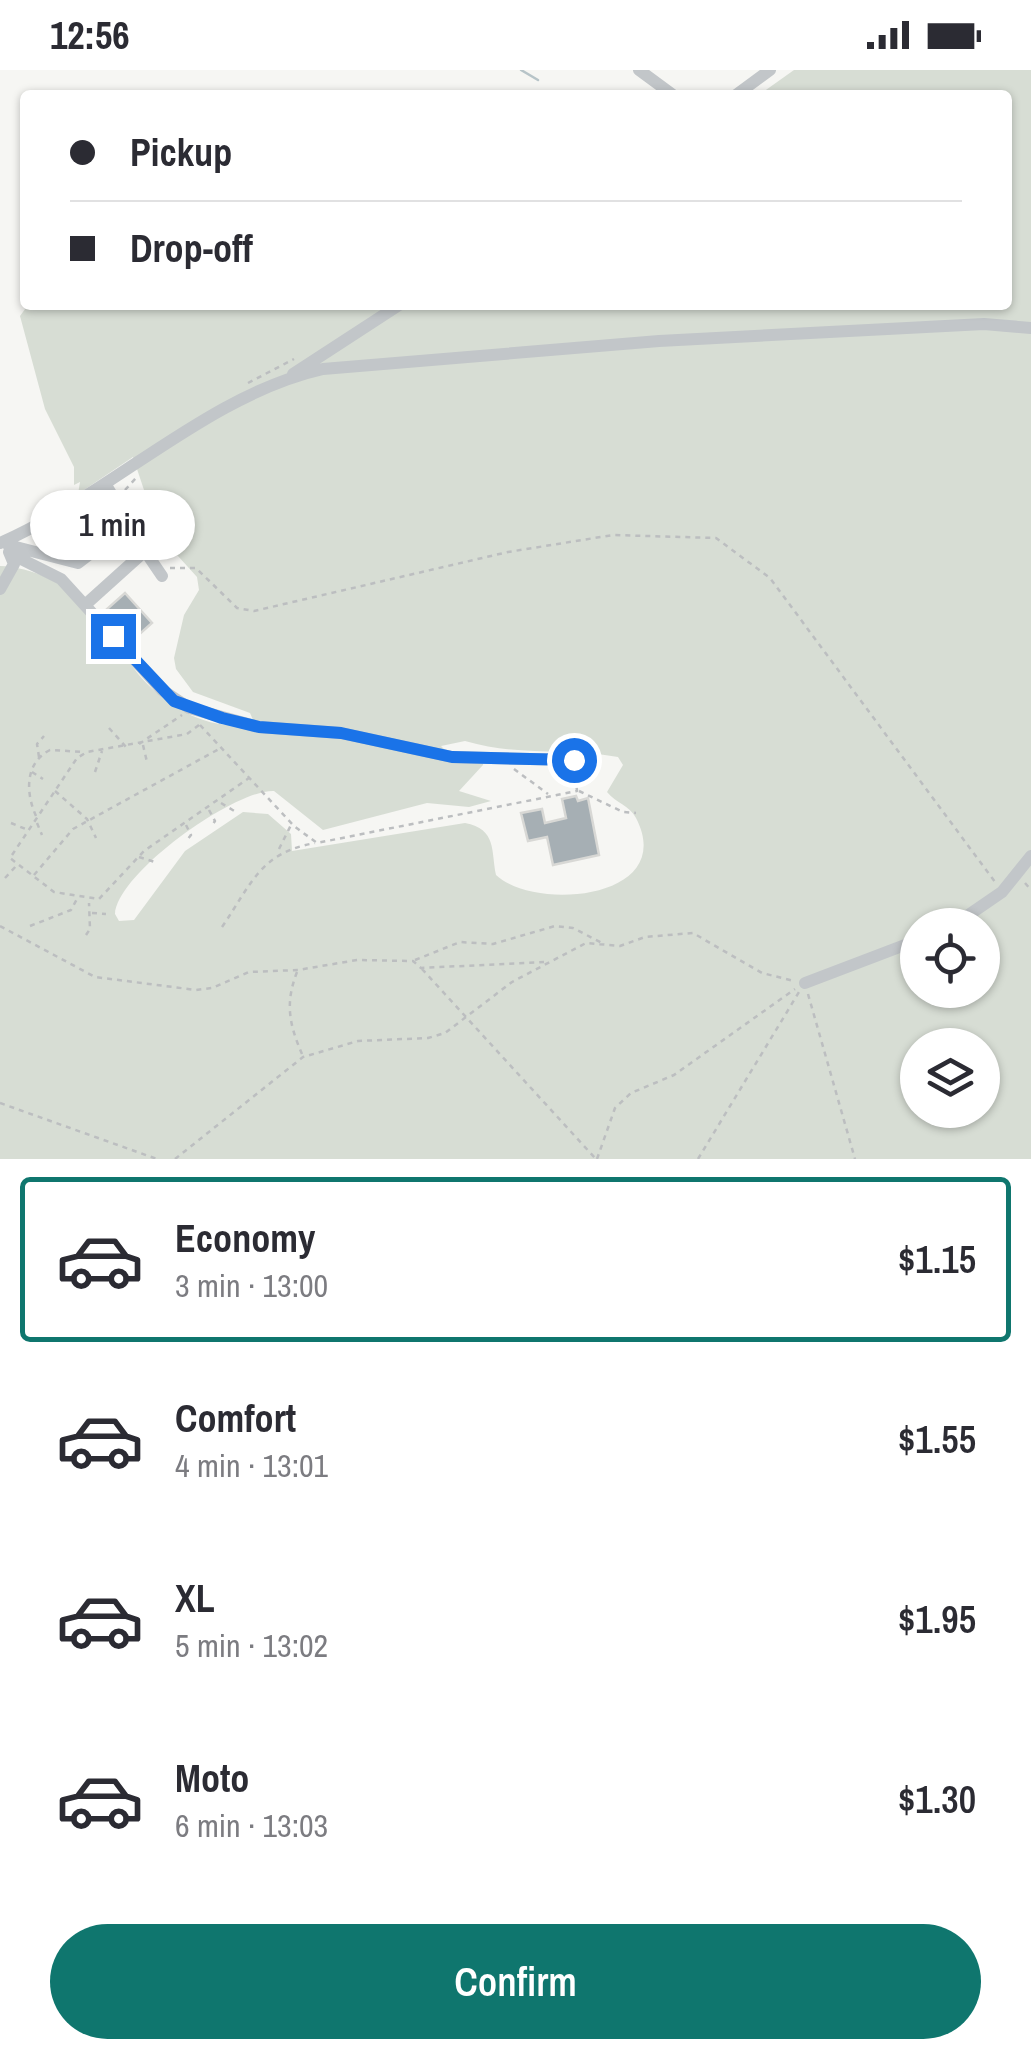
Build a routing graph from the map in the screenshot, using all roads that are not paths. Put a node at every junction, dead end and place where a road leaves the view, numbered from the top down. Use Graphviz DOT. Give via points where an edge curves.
graph roads {
  1 [pos="639,70"];
  2 [pos="770,70"];
  3 [pos="666,90"];
  4 [pos="744,90"];
  5 [pos="391,310"];
  6 [pos="1031,328"];
  7 [pos="291,376"];
  8 [pos="106,485"];
  9 [pos="129,524"];
  10 [pos="4,547"];
  11 [pos="145,551"];
  12 [pos="160,574"];
  13 [pos="0,588"];
  14 [pos="85,604"];
  15 [pos="574,760"];
  16 [pos="1031,856"];
  17 [pos="979,908"];
  18 [pos="900,947"];
  19 [pos="805,983"];
  1 -- 3 [label="street"];
  2 -- 4 [label="street"];
  5 -- 7 [label="street"];
  6 -- 7 [label="street" via="984,324 658,341"];
  7 -- 8 [label="street"];
  8 -- 9 [label="street"];
  8 -- 10 [label="street"];
  9 -- 10 [label="street" via="78,562"];
  9 -- 11 [label="street"];
  10 -- 13 [label="street" via="14,564"];
  10 -- 14 [label="street" via="46,568"];
  11 -- 12 [label="street"];
  11 -- 14 [label="street"];
  14 -- 15 [label="street" via="180,704 259,727 341,733 452,757"];
  16 -- 17 [label="street" via="1002,892"];
  18 -- 19 [label="street"];
}
